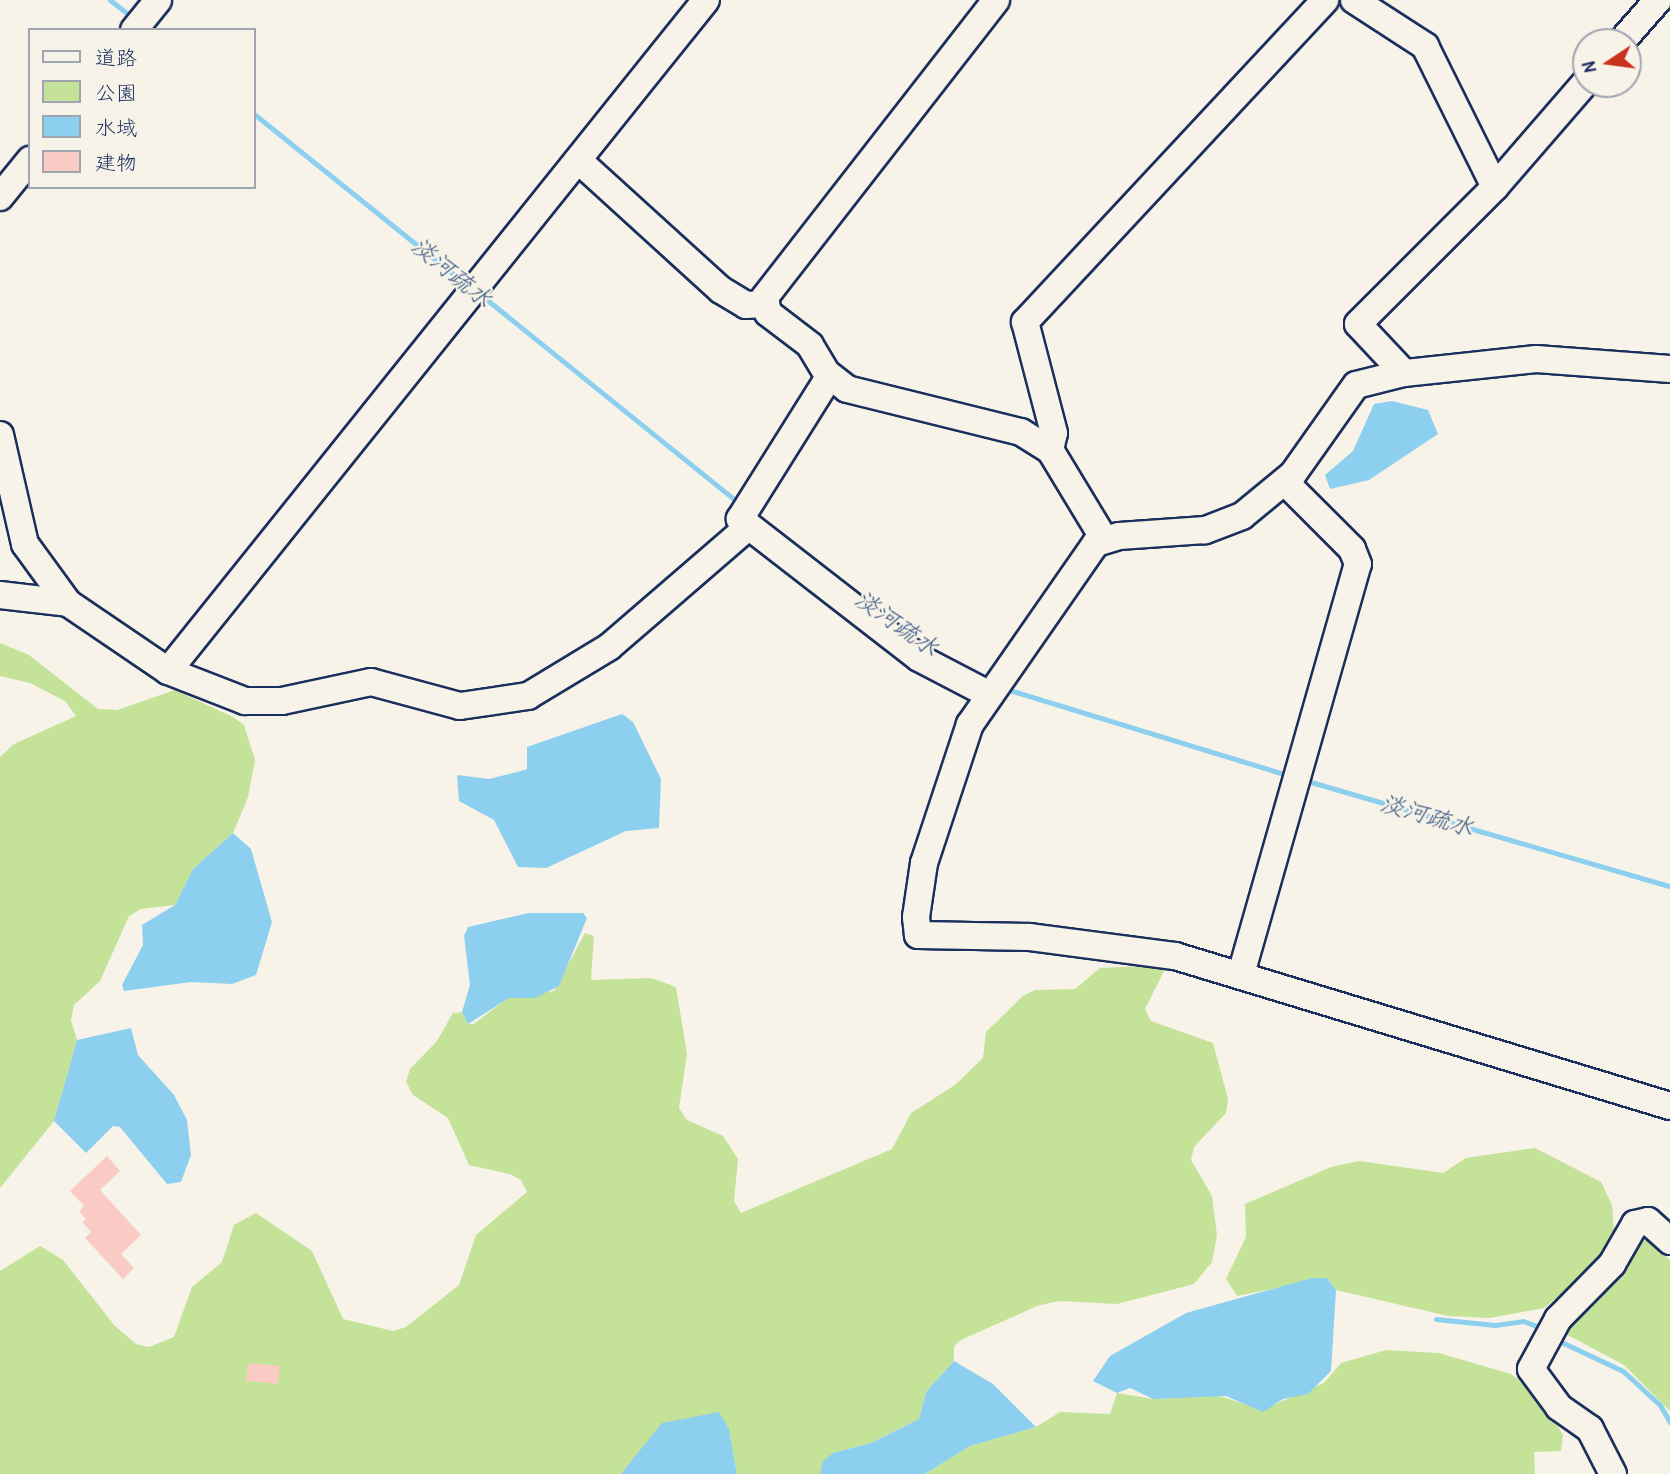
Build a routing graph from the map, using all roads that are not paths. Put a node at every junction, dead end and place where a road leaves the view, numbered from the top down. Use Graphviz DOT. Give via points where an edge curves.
graph roads {
  1 [pos="706,0"];
  2 [pos="996,0"];
  3 [pos="1325,0"];
  4 [pos="1354,0"];
  5 [pos="1657,0"];
  6 [pos="1633,28"];
  7 [pos="1572,98"];
  8 [pos="578,160"];
  9 [pos="28,163"];
  10 [pos="1495,187"];
  11 [pos="0,198"];
  12 [pos="763,304"];
  13 [pos="1670,369"];
  14 [pos="1404,373"];
  15 [pos="828,374"];
  16 [pos="0,435"];
  17 [pos="1050,450"];
  18 [pos="1285,482"];
  19 [pos="746,514"];
  20 [pos="1104,539"];
  21 [pos="0,596"];
  22 [pos="68,603"];
  23 [pos="168,671"];
  24 [pos="995,688"];
  25 [pos="1241,974"];
  26 [pos="1670,1106"];
  27 [pos="1670,1241"];
  28 [pos="1613,1474"];
  1 -- 8 [label="street"];
  2 -- 12 [label="street" via="771,286"];
  3 -- 17 [label="street" via="1025,322 1054,433"];
  4 -- 10 [label="street" via="1425,46"];
  5 -- 6 [label="street"];
  7 -- 10 [label="street"];
  8 -- 12 [label="street" via="722,290 746,305"];
  8 -- 23 [label="street"];
  9 -- 11 [label="street"];
  10 -- 14 [label="street" via="1358,324"];
  12 -- 15 [label="street" via="810,345"];
  13 -- 14 [label="street" via="1536,359"];
  14 -- 18 [label="street" via="1356,385"];
  15 -- 17 [label="street" via="847,389 1021,432"];
  15 -- 19 [label="street"];
  16 -- 22 [label="street" via="25,544"];
  17 -- 20 [label="street"];
  18 -- 20 [label="street" via="1242,516 1205,530"];
  18 -- 25 [label="street" via="1358,560"];
  19 -- 23 [label="street" via="609,647 528,696 460,706 371,682 282,701 244,701 213,693"];
  19 -- 24 [label="street" via="919,658"];
  20 -- 24 [label="street" via="1080,560"];
  21 -- 22 [label="street"];
  22 -- 23 [label="street"];
  24 -- 25 [label="street" via="970,724 930,844 917,894 918,935 1030,937 1175,956"];
  25 -- 26 [label="street"];
  27 -- 28 [label="street" via="1648,1221 1635,1224 1612,1264 1558,1319 1531,1368 1559,1407 1590,1429"];
}
